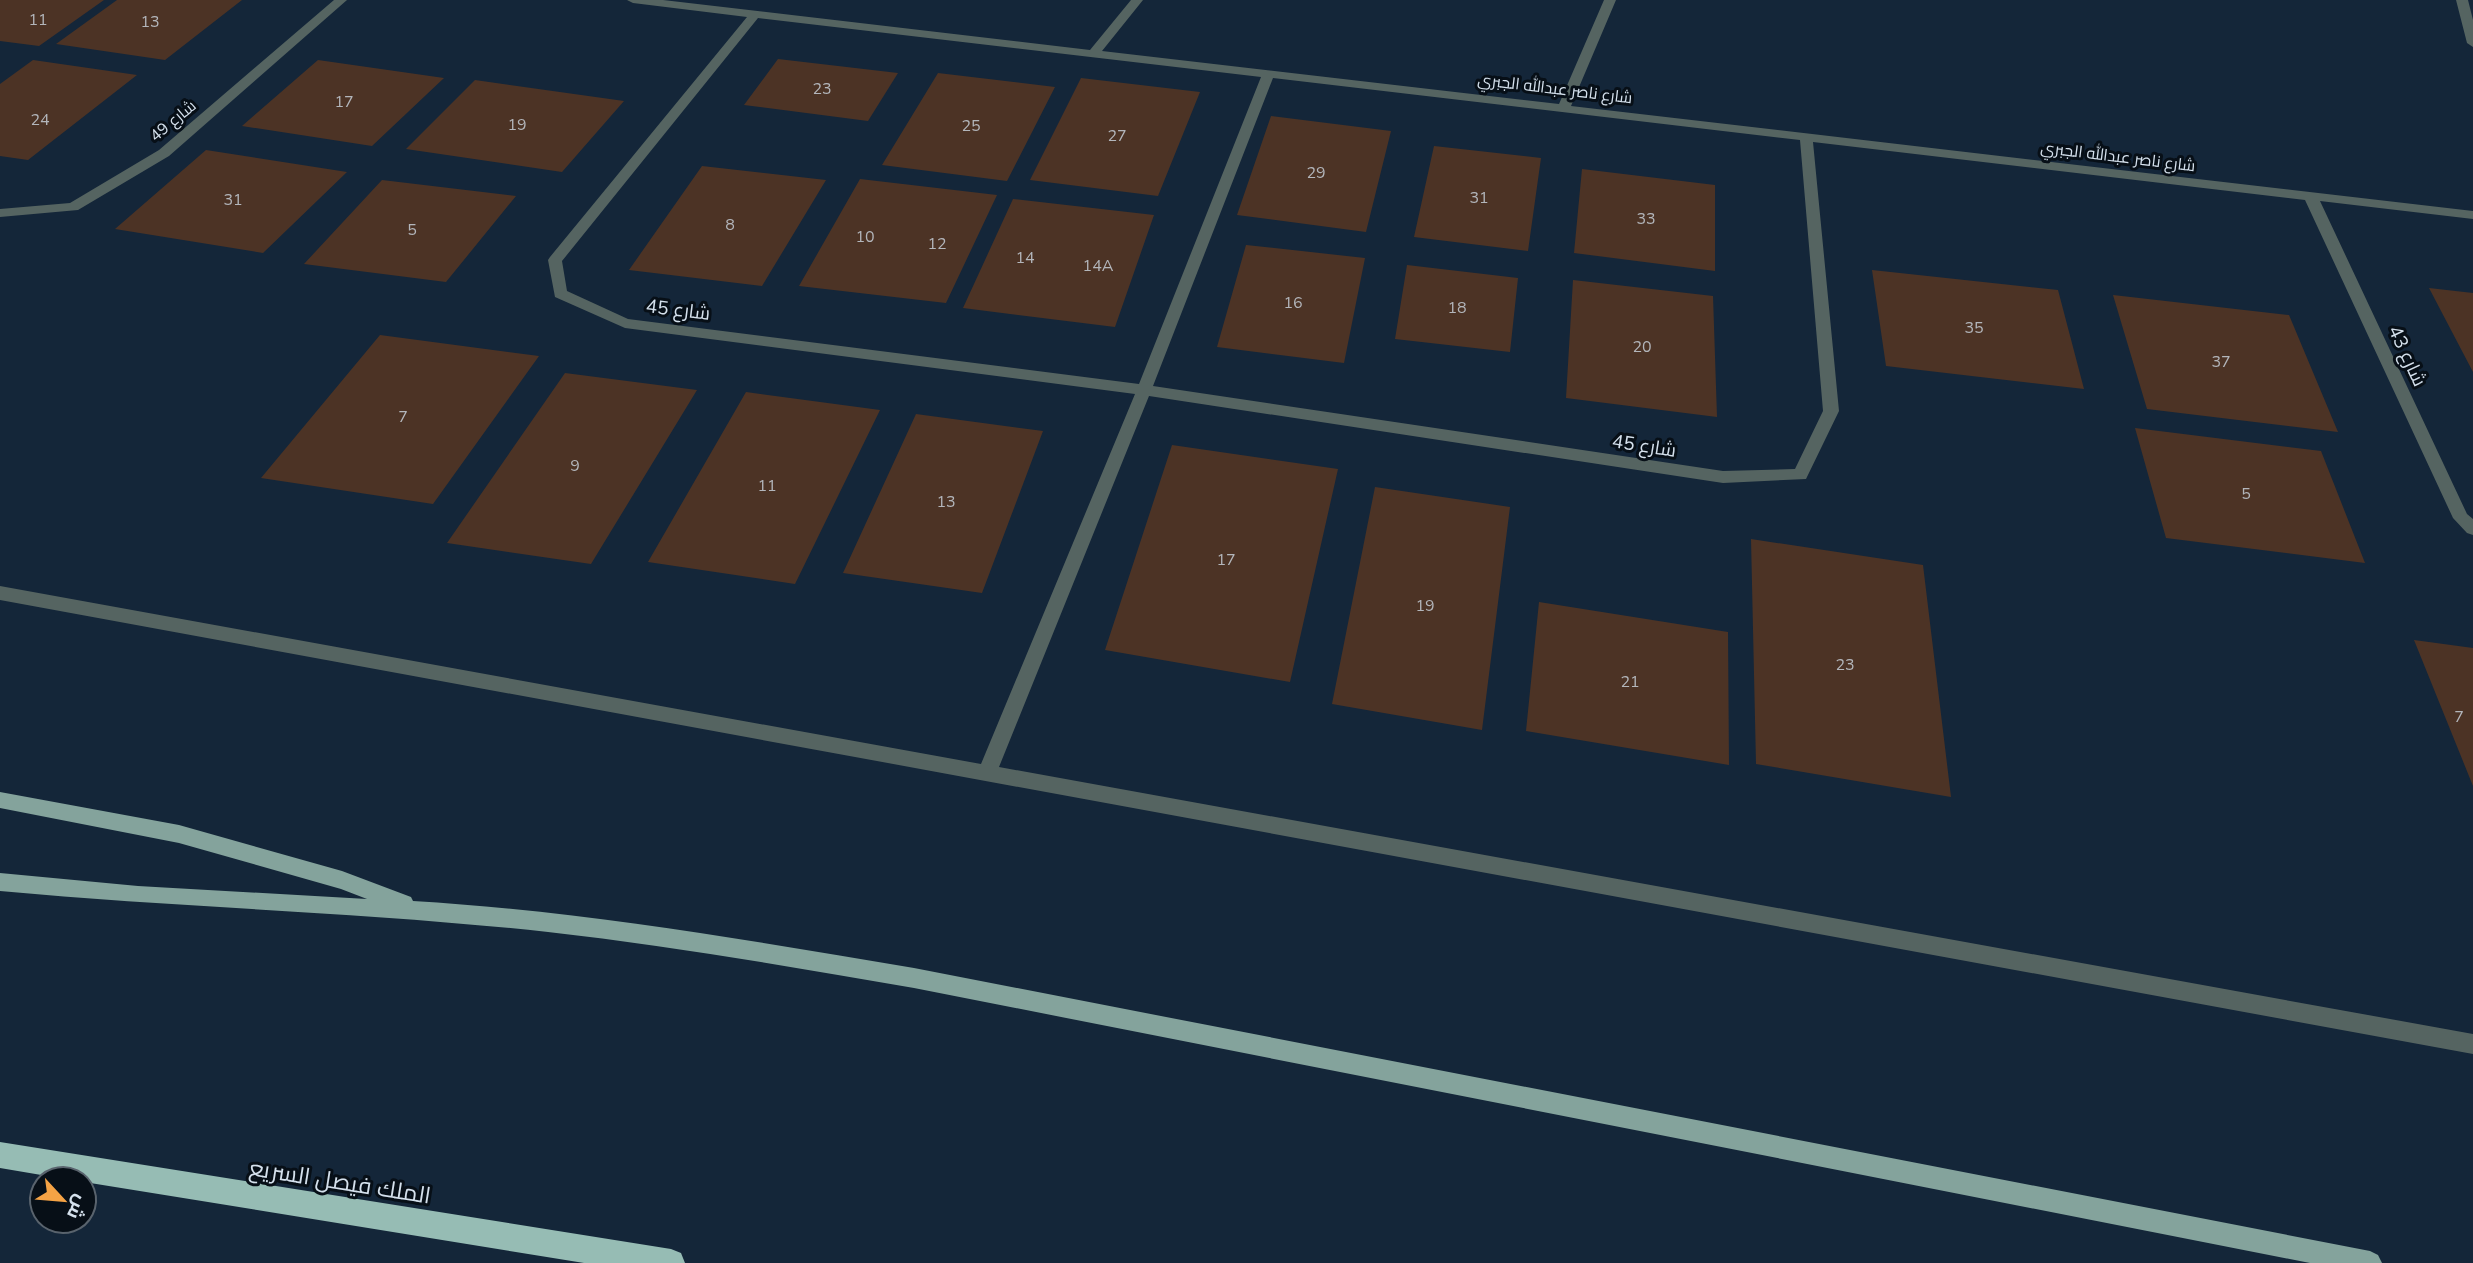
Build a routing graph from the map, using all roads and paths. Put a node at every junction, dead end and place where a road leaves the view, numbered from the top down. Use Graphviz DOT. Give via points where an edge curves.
graph roads {
  1 [pos="341,0"];
  2 [pos="633,0"];
  3 [pos="1138,0"];
  4 [pos="1610,0"];
  5 [pos="2462,0"];
  6 [pos="754,16"];
  7 [pos="2473,43"];
  8 [pos="1094,54"];
  9 [pos="1268,75"];
  10 [pos="1564,107"];
  11 [pos="1807,139"];
  12 [pos="2311,197"];
  13 [pos="0,213"];
  14 [pos="2473,215"];
  15 [pos="1144,390"];
  16 [pos="2473,529"];
  17 [pos="0,593"];
  18 [pos="987,773"];
  19 [pos="0,800"];
  20 [pos="0,882"];
  21 [pos="421,911"];
  22 [pos="2473,1044"];
  23 [pos="0,1156"];
  24 [pos="671,1263"];
  25 [pos="2370,1263"];
  1 -- 13 [label="street, شارع 49" via="164,153 73,207"];
  2 -- 6 [label="street, شارع ناصر عبدالله الجبري"];
  3 -- 8 [label="street"];
  4 -- 10 [label="street"];
  5 -- 7 [label="street"];
  6 -- 8 [label="street, شارع ناصر عبدالله الجبري"];
  6 -- 15 [label="street, شارع 45" via="555,260 560,294 625,323"];
  8 -- 9 [label="street, شارع ناصر عبدالله الجبري"];
  9 -- 10 [label="street, شارع ناصر عبدالله الجبري"];
  9 -- 15 [label="street"];
  10 -- 11 [label="street, شارع ناصر عبدالله الجبري"];
  11 -- 12 [label="street, شارع ناصر عبدالله الجبري"];
  11 -- 15 [label="street, شارع 45" via="1831,411 1800,475 1724,477"];
  12 -- 14 [label="street, شارع ناصر عبدالله الجبري"];
  12 -- 16 [label="street, شارع 43" via="2461,517"];
  15 -- 18 [label="street"];
  17 -- 18 [label="street"];
  18 -- 22 [label="street"];
  19 -- 21 [label="main road" via="179,834 261,855"];
  20 -- 21 [label="main road"];
  21 -- 25 [label="main road" via="717,945 914,978"];
  23 -- 24 [label="highway, الملك فيصل السريع"];
}
